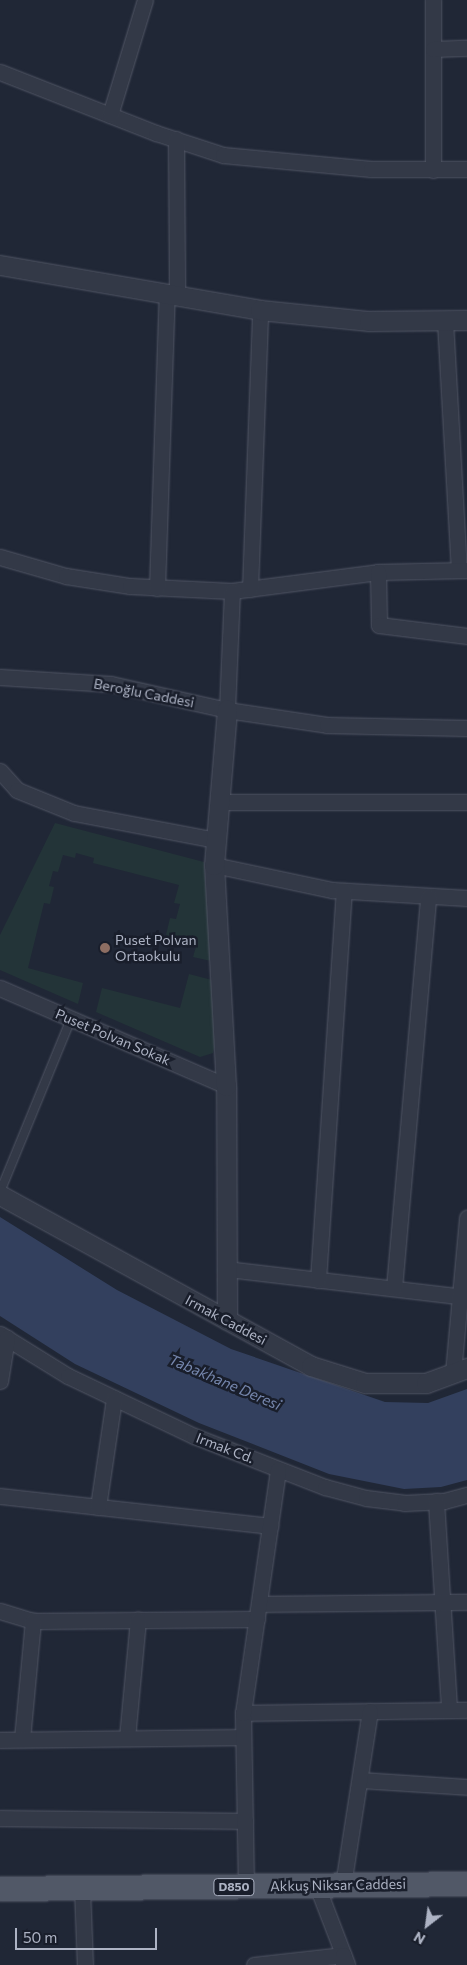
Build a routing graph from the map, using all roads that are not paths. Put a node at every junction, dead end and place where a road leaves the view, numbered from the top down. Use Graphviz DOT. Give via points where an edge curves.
graph roads {
  1 [pos="145,0"];
  2 [pos="433,0"];
  3 [pos="467,48"];
  4 [pos="433,49"];
  5 [pos="0,72"];
  6 [pos="110,115"];
  7 [pos="176,139"];
  8 [pos="434,170"];
  9 [pos="467,170"];
  10 [pos="0,265"];
  11 [pos="172,293"];
  12 [pos="260,310"];
  13 [pos="467,320"];
  14 [pos="445,321"];
  15 [pos="0,557"];
  16 [pos="463,570"];
  17 [pos="378,572"];
  18 [pos="157,588"];
  19 [pos="250,589"];
  20 [pos="232,592"];
  21 [pos="467,636"];
  22 [pos="0,677"];
  23 [pos="227,710"];
  24 [pos="467,728"];
  25 [pos="0,770"];
  26 [pos="219,802"];
  27 [pos="467,802"];
  28 [pos="216,840"];
  29 [pos="214,865"];
  30 [pos="344,891"];
  31 [pos="467,894"];
  32 [pos="428,896"];
  33 [pos="0,988"];
  34 [pos="71,1019"];
  35 [pos="226,1086"];
  36 [pos="0,1194"];
  37 [pos="467,1218"];
  38 [pos="227,1269"];
  39 [pos="318,1280"];
  40 [pos="394,1288"];
  41 [pos="463,1296"];
  42 [pos="227,1320"];
  43 [pos="3,1336"];
  44 [pos="460,1370"];
  45 [pos="0,1381"];
  46 [pos="114,1398"];
  47 [pos="278,1469"];
  48 [pos="467,1495"];
  49 [pos="0,1496"];
  50 [pos="436,1501"];
  51 [pos="98,1507"];
  52 [pos="270,1526"];
  53 [pos="441,1602"];
  54 [pos="467,1602"];
  55 [pos="0,1611"];
  56 [pos="258,1611"];
  57 [pos="138,1620"];
  58 [pos="33,1621"];
  59 [pos="449,1710"];
  60 [pos="467,1710"];
  61 [pos="370,1711"];
  62 [pos="243,1713"];
  63 [pos="244,1737"];
  64 [pos="127,1738"];
  65 [pos="22,1739"];
  66 [pos="0,1740"];
  67 [pos="360,1780"];
  68 [pos="467,1787"];
  69 [pos="0,1818"];
  70 [pos="245,1821"];
  71 [pos="467,1884"];
  72 [pos="344,1885"];
  73 [pos="317,1886"];
  74 [pos="246,1887"];
  75 [pos="82,1888"];
  76 [pos="0,1889"];
  77 [pos="344,1962"];
  78 [pos="84,1965"];
  79 [pos="254,1965"];
  1 -- 6 [label="street"];
  2 -- 4 [label="street"];
  3 -- 4 [label="street"];
  4 -- 8 [label="street"];
  5 -- 6 [label="street"];
  6 -- 7 [label="street"];
  7 -- 8 [label="street" via="223,155 371,169"];
  7 -- 11 [label="street"];
  8 -- 9 [label="street"];
  10 -- 11 [label="street"];
  11 -- 12 [label="street"];
  11 -- 18 [label="street"];
  12 -- 14 [label="street" via="369,320"];
  12 -- 19 [label="street"];
  13 -- 14 [label="street"];
  14 -- 16 [label="street"];
  15 -- 18 [label="street" via="66,576"];
  16 -- 17 [label="street"];
  17 -- 19 [label="street"];
  17 -- 21 [label="street" via="379,624"];
  18 -- 20 [label="street"];
  19 -- 20 [label="street"];
  20 -- 23 [label="street"];
  22 -- 23 [label="street, Beroğlu Caddesi" via="111,684"];
  23 -- 24 [label="street, Beroğlu Caddesi" via="328,725"];
  23 -- 26 [label="street"];
  25 -- 28 [label="street" via="17,790 74,813"];
  26 -- 27 [label="street"];
  26 -- 28 [label="street"];
  28 -- 29 [label="street"];
  29 -- 30 [label="street"];
  29 -- 35 [label="street"];
  30 -- 32 [label="street"];
  30 -- 39 [label="street"];
  31 -- 32 [label="street"];
  32 -- 40 [label="street"];
  33 -- 34 [label="street, Puset Polvan Sokak"];
  34 -- 35 [label="street, Puset Polvan Sokak"];
  34 -- 36 [label="lane"];
  35 -- 38 [label="street"];
  36 -- 42 [label="street, Irmak Caddesi"];
  37 -- 41 [label="street"];
  38 -- 39 [label="street"];
  38 -- 42 [label="street"];
  39 -- 40 [label="street"];
  40 -- 41 [label="street"];
  41 -- 44 [label="street"];
  42 -- 44 [label="street, Irmak Caddesi" via="311,1366 365,1383 426,1383"];
  43 -- 45 [label="street"];
  43 -- 46 [label="street, Irmak Cd." via="68,1376"];
  46 -- 47 [label="street, Irmak Cd." via="194,1436"];
  46 -- 51 [label="street"];
  47 -- 50 [label="street, Irmak Cd." via="366,1498 404,1503"];
  47 -- 52 [label="street"];
  48 -- 50 [label="street, Irmak Cd."];
  49 -- 51 [label="street"];
  50 -- 53 [label="street"];
  51 -- 52 [label="street"];
  52 -- 56 [label="street"];
  53 -- 54 [label="street"];
  53 -- 56 [label="street"];
  53 -- 59 [label="street"];
  55 -- 58 [label="street"];
  56 -- 57 [label="street"];
  56 -- 62 [label="street"];
  57 -- 58 [label="street"];
  57 -- 64 [label="street"];
  58 -- 65 [label="street"];
  59 -- 60 [label="street"];
  59 -- 61 [label="street"];
  61 -- 62 [label="street"];
  61 -- 67 [label="street"];
  62 -- 63 [label="street"];
  63 -- 64 [label="street"];
  63 -- 70 [label="street"];
  64 -- 65 [label="street"];
  65 -- 66 [label="street"];
  67 -- 68 [label="street"];
  67 -- 72 [label="street"];
  69 -- 70 [label="street"];
  70 -- 74 [label="street"];
  71 -- 72 [label="main road, Akkuş Niksar Caddesi / D850"];
  72 -- 73 [label="main road, Akkuş Niksar Caddesi / D850"];
  73 -- 74 [label="main road, Akkuş Niksar Caddesi / D850"];
  73 -- 77 [label="street"];
  74 -- 75 [label="main road, Akkuş Niksar Caddesi / D850"];
  75 -- 76 [label="main road, Akkuş Niksar Caddesi / D850"];
  75 -- 78 [label="street"];
  77 -- 79 [label="street"];
}
